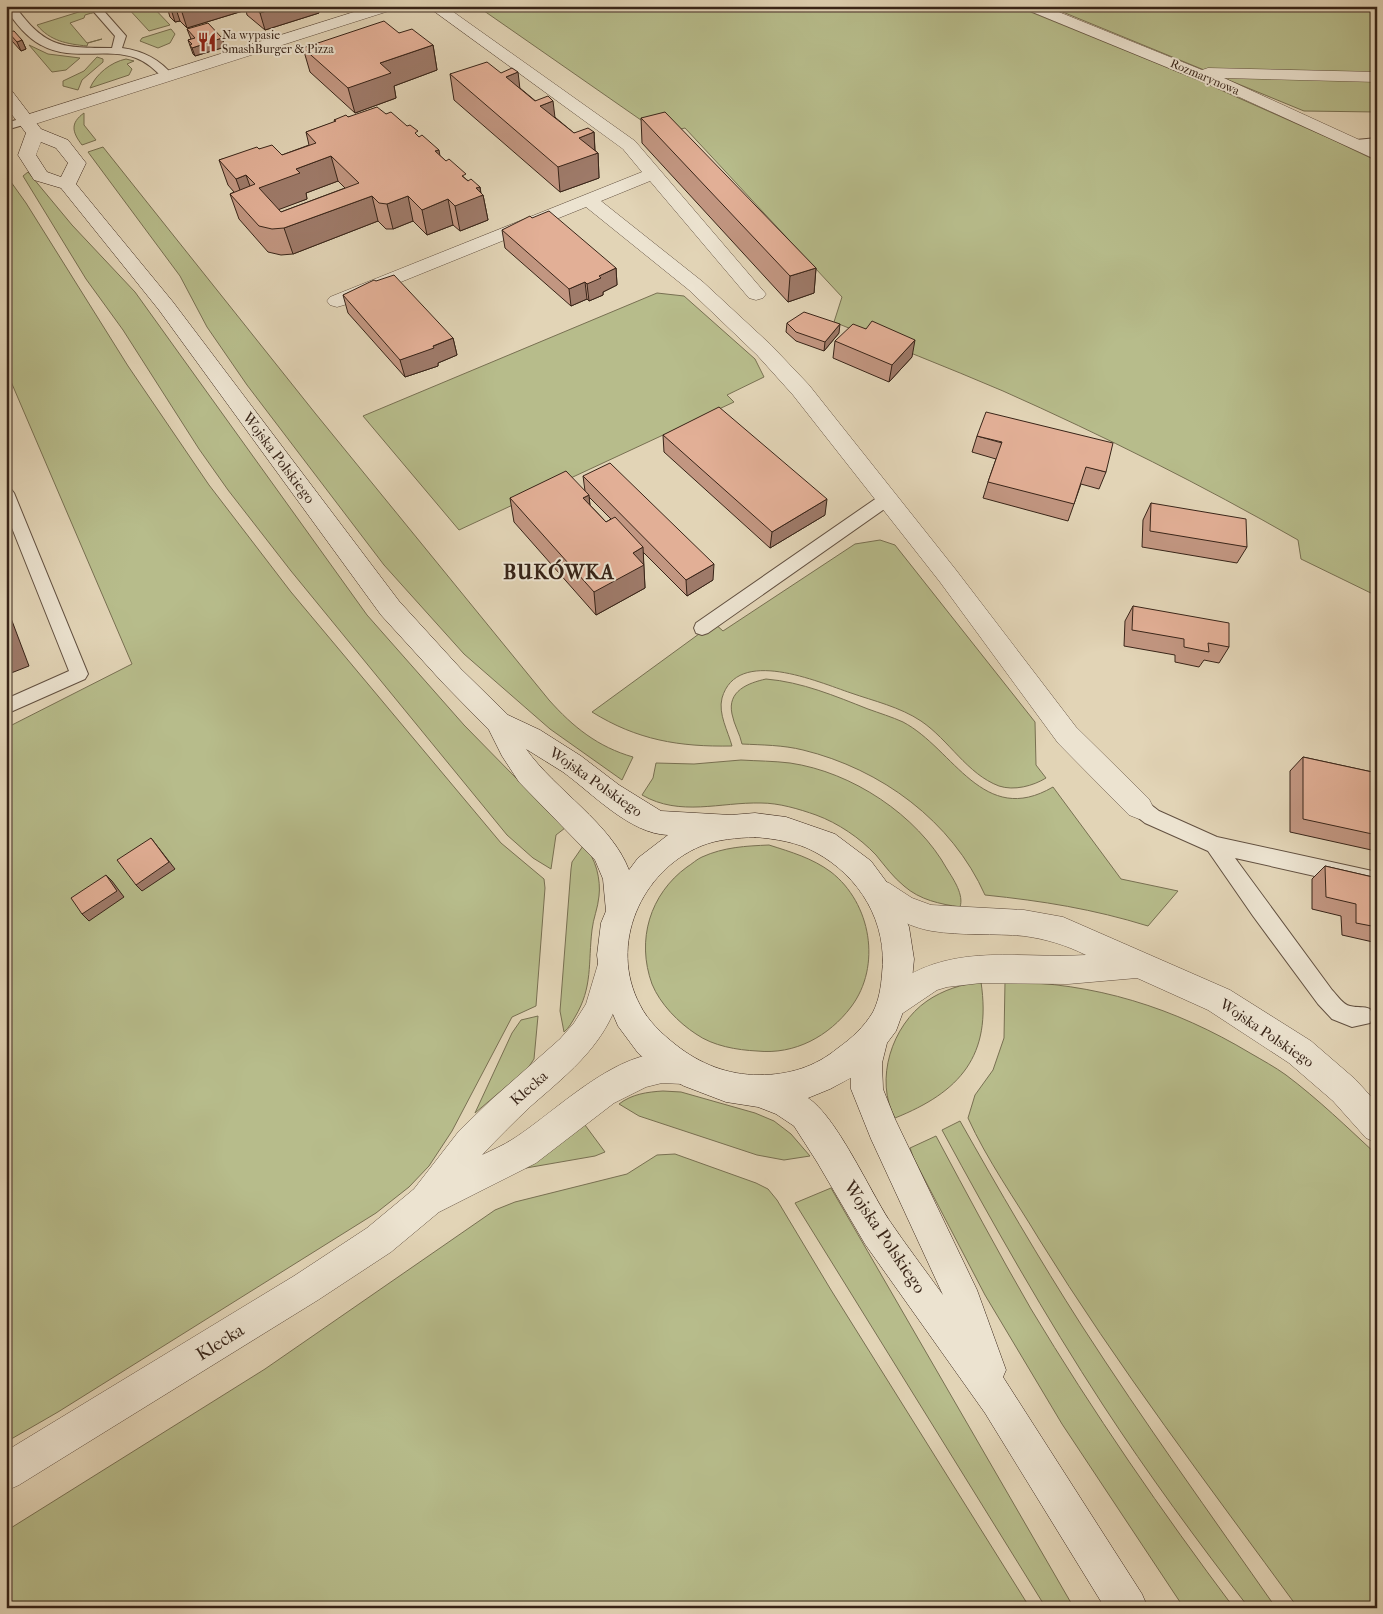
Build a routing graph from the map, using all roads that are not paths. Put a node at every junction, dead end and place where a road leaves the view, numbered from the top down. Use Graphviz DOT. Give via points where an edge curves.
graph roads {
  1 [pos="9,6"];
  2 [pos="390,6"];
  3 [pos="435,6"];
  4 [pos="1030,6"];
  5 [pos="99,12"];
  6 [pos="116,51"];
  7 [pos="1196,73"];
  8 [pos="167,76"];
  9 [pos="1377,77"];
  10 [pos="6,95"];
  11 [pos="6,127"];
  12 [pos="31,127"];
  13 [pos="1377,142"];
  14 [pos="1356,144"];
  15 [pos="1377,154"];
  16 [pos="652,174"];
  17 [pos="67,184"];
  18 [pos="588,200"];
  19 [pos="756,294"];
  20 [pos="337,301"];
  21 [pos="6,493"];
  22 [pos="887,499"];
  23 [pos="702,628"];
  24 [pos="6,707"];
  25 [pos="499,723"];
  26 [pos="1139,807"];
  27 [pos="728,826"];
  28 [pos="1215,845"];
  29 [pos="1377,881"];
  30 [pos="879,892"];
  31 [pos="620,910"];
  32 [pos="612,964"];
  33 [pos="1139,965"];
  34 [pos="892,1003"];
  35 [pos="1363,1016"];
  36 [pos="872,1040"];
  37 [pos="683,1069"];
  38 [pos="758,1091"];
  39 [pos="1377,1127"];
  40 [pos="426,1201"];
  41 [pos="998,1400"];
  42 [pos="6,1472"];
  43 [pos="1128,1608"];
  1 -- 6 [label="lane" via="47,45 72,50"];
  2 -- 8 [label="street"];
  3 -- 16 [label="street" via="629,145"];
  4 -- 7 [label="street, Rozmarynowa"];
  5 -- 6 [label="lane" via="121,36"];
  6 -- 8 [label="lane" via="141,55 155,63"];
  7 -- 9 [label="street"];
  7 -- 14 [label="street, Rozmarynowa"];
  8 -- 12 [label="street"];
  10 -- 12 [label="street"];
  11 -- 12 [label="lane"];
  12 -- 17 [label="street" via="27,155 33,165 40,176"];
  12 -- 17 [label="street" via="62,144 77,163"];
  13 -- 14 [label="lane"];
  14 -- 15 [label="street, Rozmarynowa"];
  16 -- 18 [label="street"];
  16 -- 19 [label="street"];
  17 -- 25 [label="street, Wojska Polskiego" via="166,306 390,608"];
  18 -- 20 [label="street"];
  18 -- 22 [label="street" via="696,286 764,350 801,390"];
  21 -- 24 [label="lane" via="79,674"];
  22 -- 23 [label="lane"];
  22 -- 26 [label="street" via="1067,735"];
  25 -- 27 [label="street, Wojska Polskiego" via="538,742 658,823"];
  25 -- 31 [label="street, Wojska Polskiego" via="529,774 610,859 619,887"];
  26 -- 28 [label="lane" via="1152,817"];
  27 -- 30 [label="street" via="783,827 810,835 857,865"];
  27 -- 31 [label="street" via="676,844 655,860 639,876"];
  28 -- 29 [label="lane"];
  28 -- 35 [label="lane" via="1325,997 1339,1012 1352,1017"];
  30 -- 33 [label="street, Wojska Polskiego" via="902,908 931,918 1024,924 1062,930"];
  30 -- 34 [label="street" via="889,909 897,935 900,962"];
  31 -- 32 [label="street" via="612,940"];
  32 -- 37 [label="street" via="616,988 639,1033 662,1056"];
  32 -- 40 [label="street, Klecka" via="598,1012 584,1034 471,1143"];
  33 -- 34 [label="street, Wojska Polskiego" via="1068,970 981,969 947,973 928,979"];
  33 -- 39 [label="street, Wojska Polskiego" via="1219,1000 1300,1052 1344,1090"];
  34 -- 36 [label="street"];
  36 -- 38 [label="street" via="851,1061 825,1076 793,1087"];
  36 -- 41 [label="street, Wojska Polskiego" via="866,1063 867,1089 882,1128 965,1302"];
  37 -- 38 [label="street" via="724,1086"];
  37 -- 40 [label="street, Klecka" via="662,1068 642,1072 603,1092 524,1151"];
  38 -- 41 [label="street, Wojska Polskiego" via="787,1103 805,1115 877,1232"];
  40 -- 42 [label="street, Klecka" via="379,1240 306,1288"];
  41 -- 43 [label="street, Wojska Polskiego"];
}
